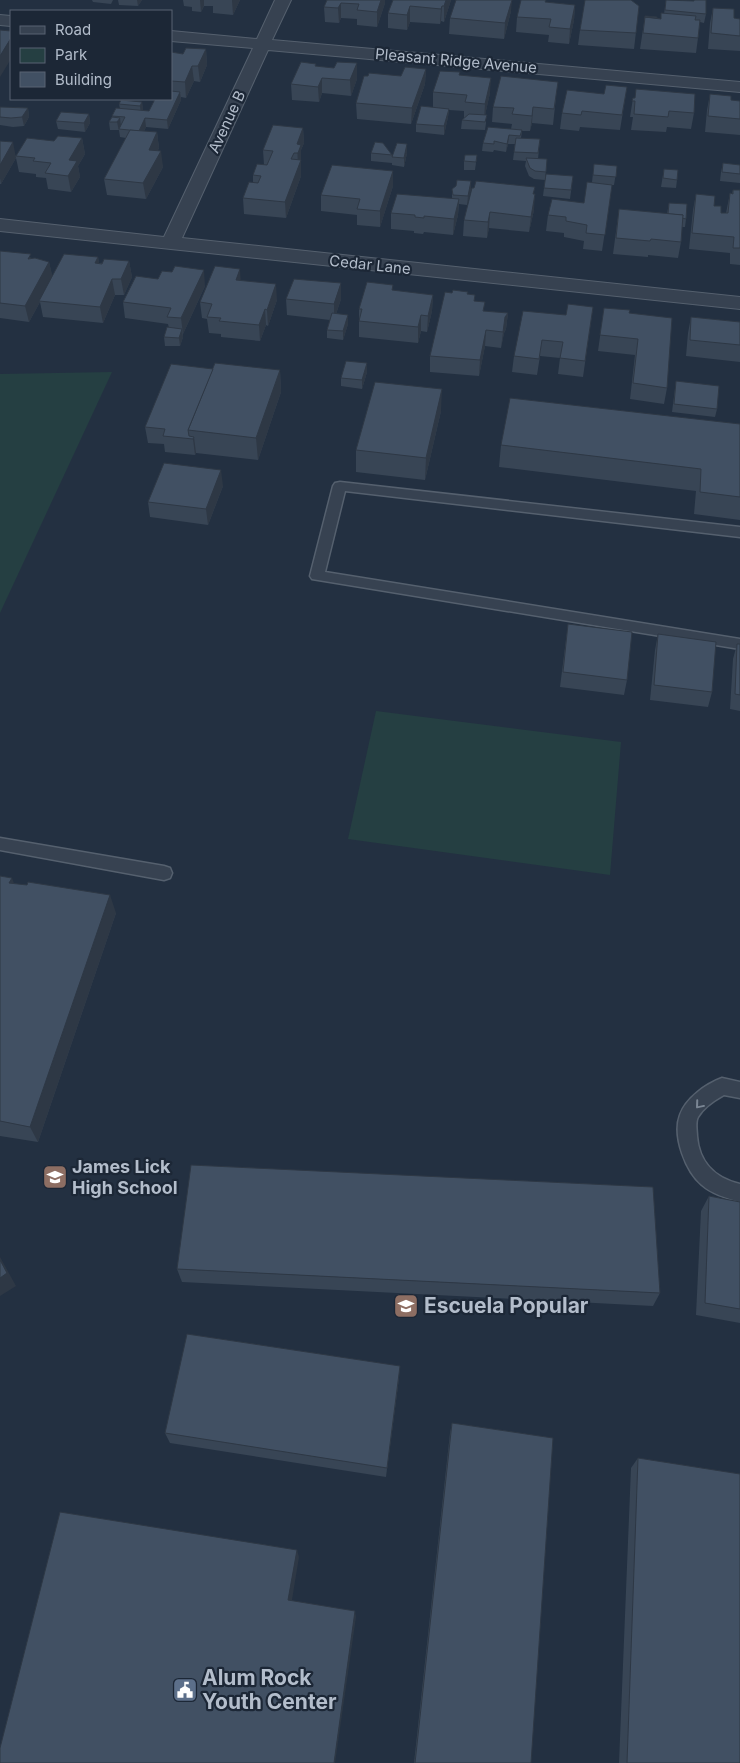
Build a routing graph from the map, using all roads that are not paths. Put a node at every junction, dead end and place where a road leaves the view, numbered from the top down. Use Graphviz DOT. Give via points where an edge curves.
graph roads {
  1 [pos="283,0"];
  2 [pos="172,36"];
  3 [pos="263,45"];
  4 [pos="740,86"];
  5 [pos="0,225"];
  6 [pos="170,244"];
  7 [pos="740,303"];
  8 [pos="740,532"];
  9 [pos="740,644"];
  10 [pos="0,844"];
  11 [pos="164,873"];
  12 [pos="740,1090"];
  13 [pos="740,1193"];
  1 -- 3 [label="street, Avenue B"];
  2 -- 3 [label="street, Pleasant Ridge Avenue"];
  3 -- 4 [label="street, Pleasant Ridge Avenue"];
  3 -- 6 [label="street, Avenue B"];
  5 -- 6 [label="street, Cedar Lane"];
  6 -- 7 [label="street, Cedar Lane"];
  8 -- 9 [label="lane" via="340,486 317,576"];
  10 -- 11 [label="lane"];
  12 -- 13 [label="lane, one-way" via="722,1086 707,1095 688,1118 688,1142 698,1171 723,1190"];
}
